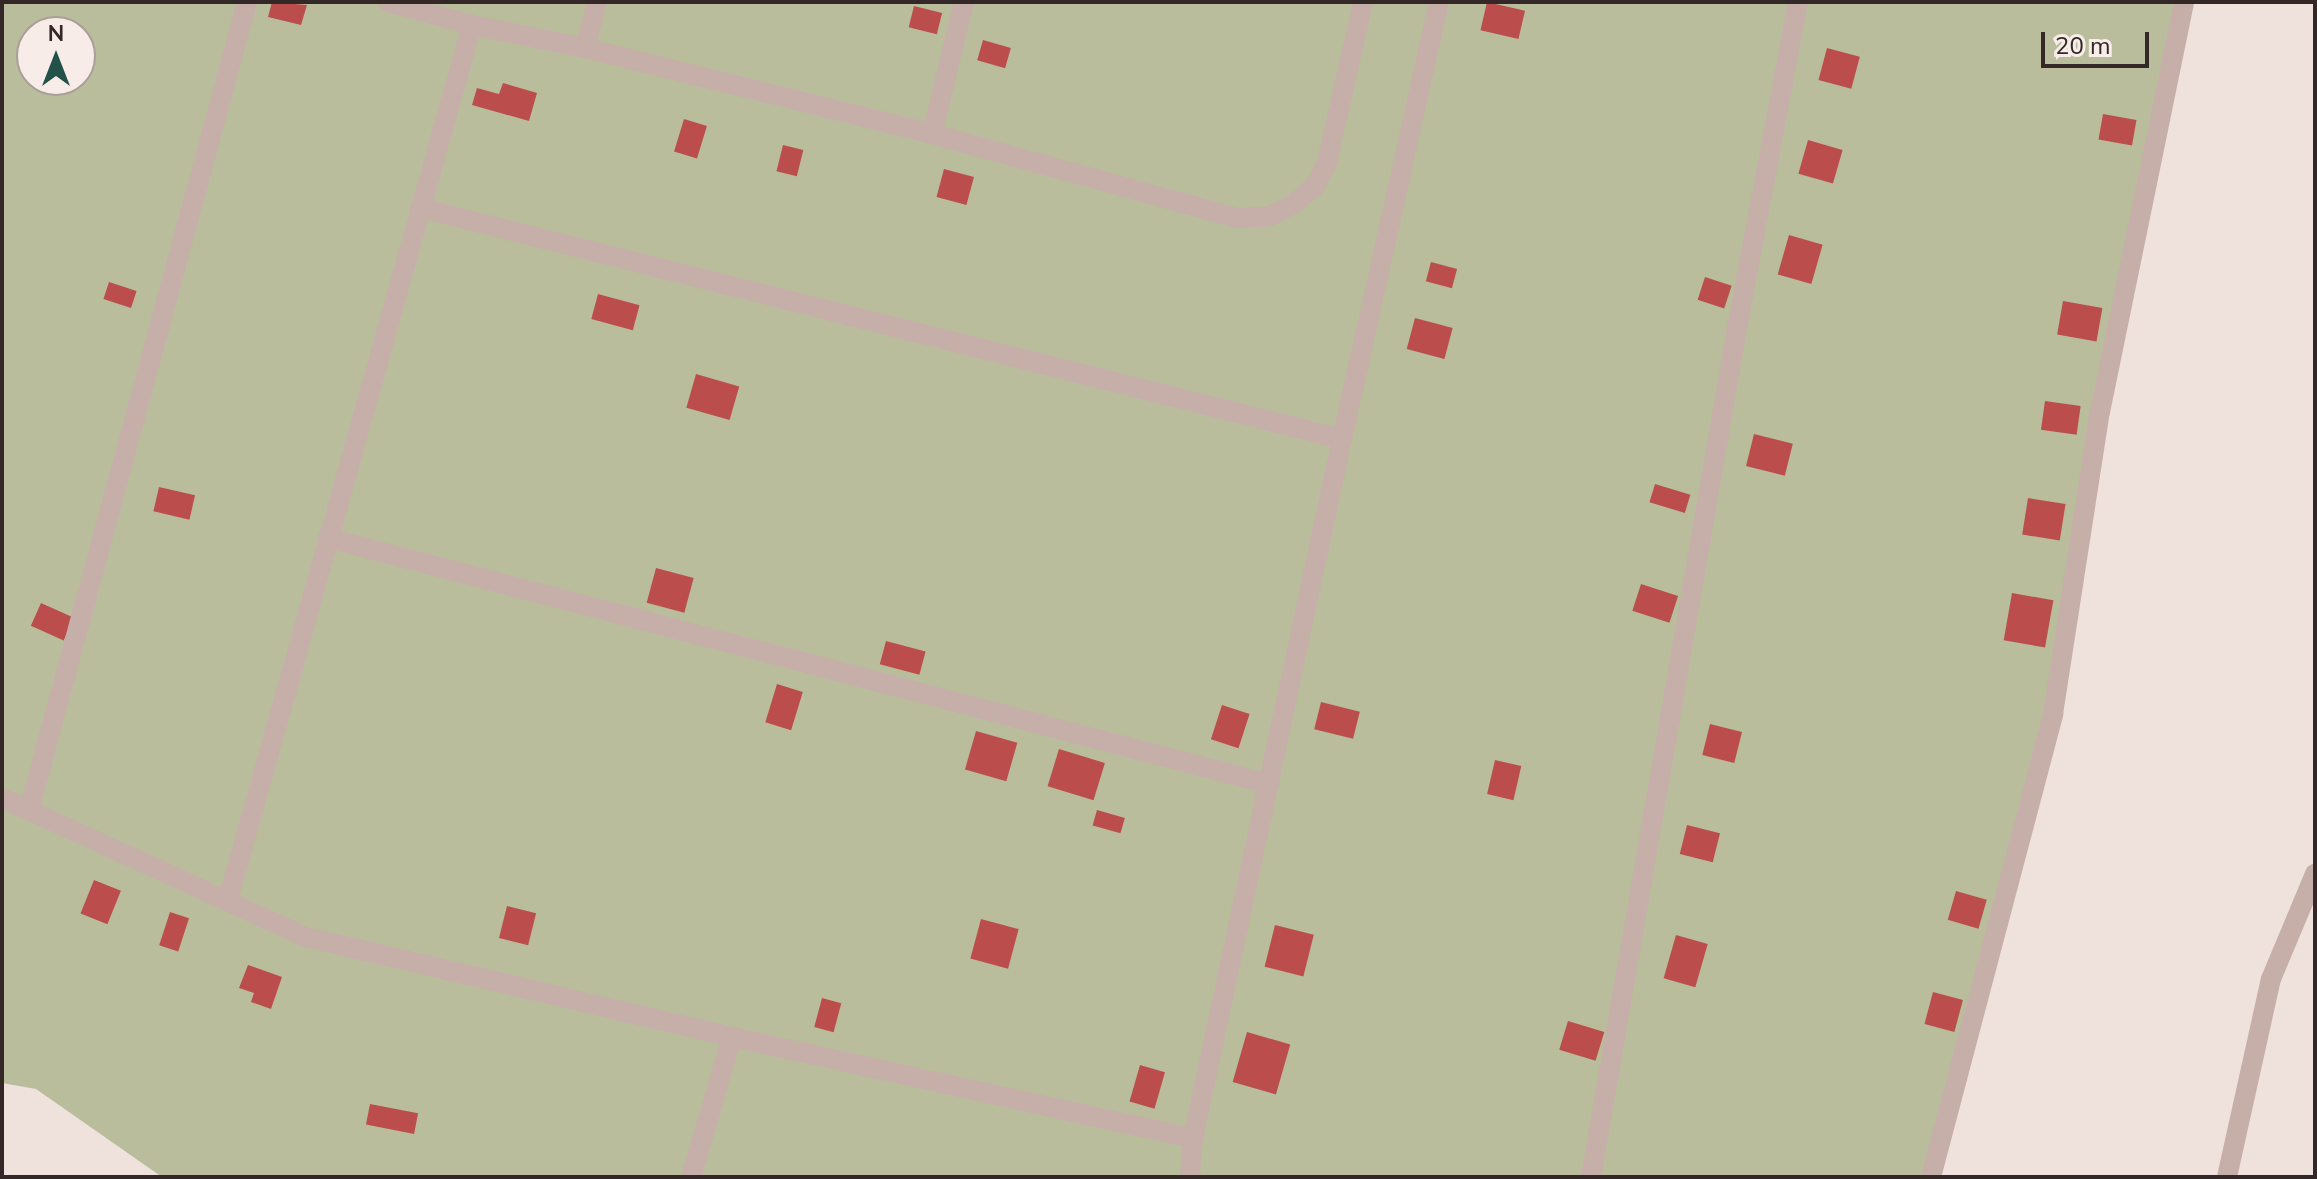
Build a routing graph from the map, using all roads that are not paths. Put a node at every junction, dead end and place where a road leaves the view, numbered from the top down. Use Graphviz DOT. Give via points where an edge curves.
graph roads {
  1 [pos="247,2"];
  2 [pos="388,2"];
  3 [pos="597,2"];
  4 [pos="964,2"];
  5 [pos="1363,2"];
  6 [pos="1439,2"];
  7 [pos="1798,2"];
  8 [pos="2184,2"];
  9 [pos="472,25"];
  10 [pos="585,48"];
  11 [pos="932,134"];
  12 [pos="420,208"];
  13 [pos="1342,439"];
  14 [pos="328,538"];
  15 [pos="1269,784"];
  16 [pos="2,798"];
  17 [pos="29,810"];
  18 [pos="2315,874"];
  19 [pos="228,900"];
  20 [pos="732,1037"];
  21 [pos="1193,1138"];
  22 [pos="691,1177"];
  23 [pos="1190,1177"];
  24 [pos="1591,1177"];
  25 [pos="1931,1177"];
  26 [pos="2227,1177"];
  1 -- 17 [label="street"];
  2 -- 9 [label="street"];
  3 -- 10 [label="street"];
  4 -- 11 [label="street"];
  5 -- 11 [label="street" via="1327,162 1315,186 1270,216 1237,218"];
  6 -- 13 [label="street"];
  7 -- 24 [label="street"];
  8 -- 25 [label="street" via="2100,412 2053,714"];
  9 -- 10 [label="street"];
  9 -- 12 [label="street"];
  10 -- 11 [label="street"];
  12 -- 13 [label="street"];
  12 -- 14 [label="street"];
  13 -- 15 [label="street"];
  14 -- 15 [label="street"];
  14 -- 19 [label="street"];
  15 -- 21 [label="street"];
  16 -- 17 [label="street"];
  17 -- 19 [label="street"];
  18 -- 26 [label="street" via="2271,979"];
  19 -- 20 [label="street" via="306,937"];
  20 -- 21 [label="street"];
  20 -- 22 [label="street"];
  21 -- 23 [label="street"];
}
